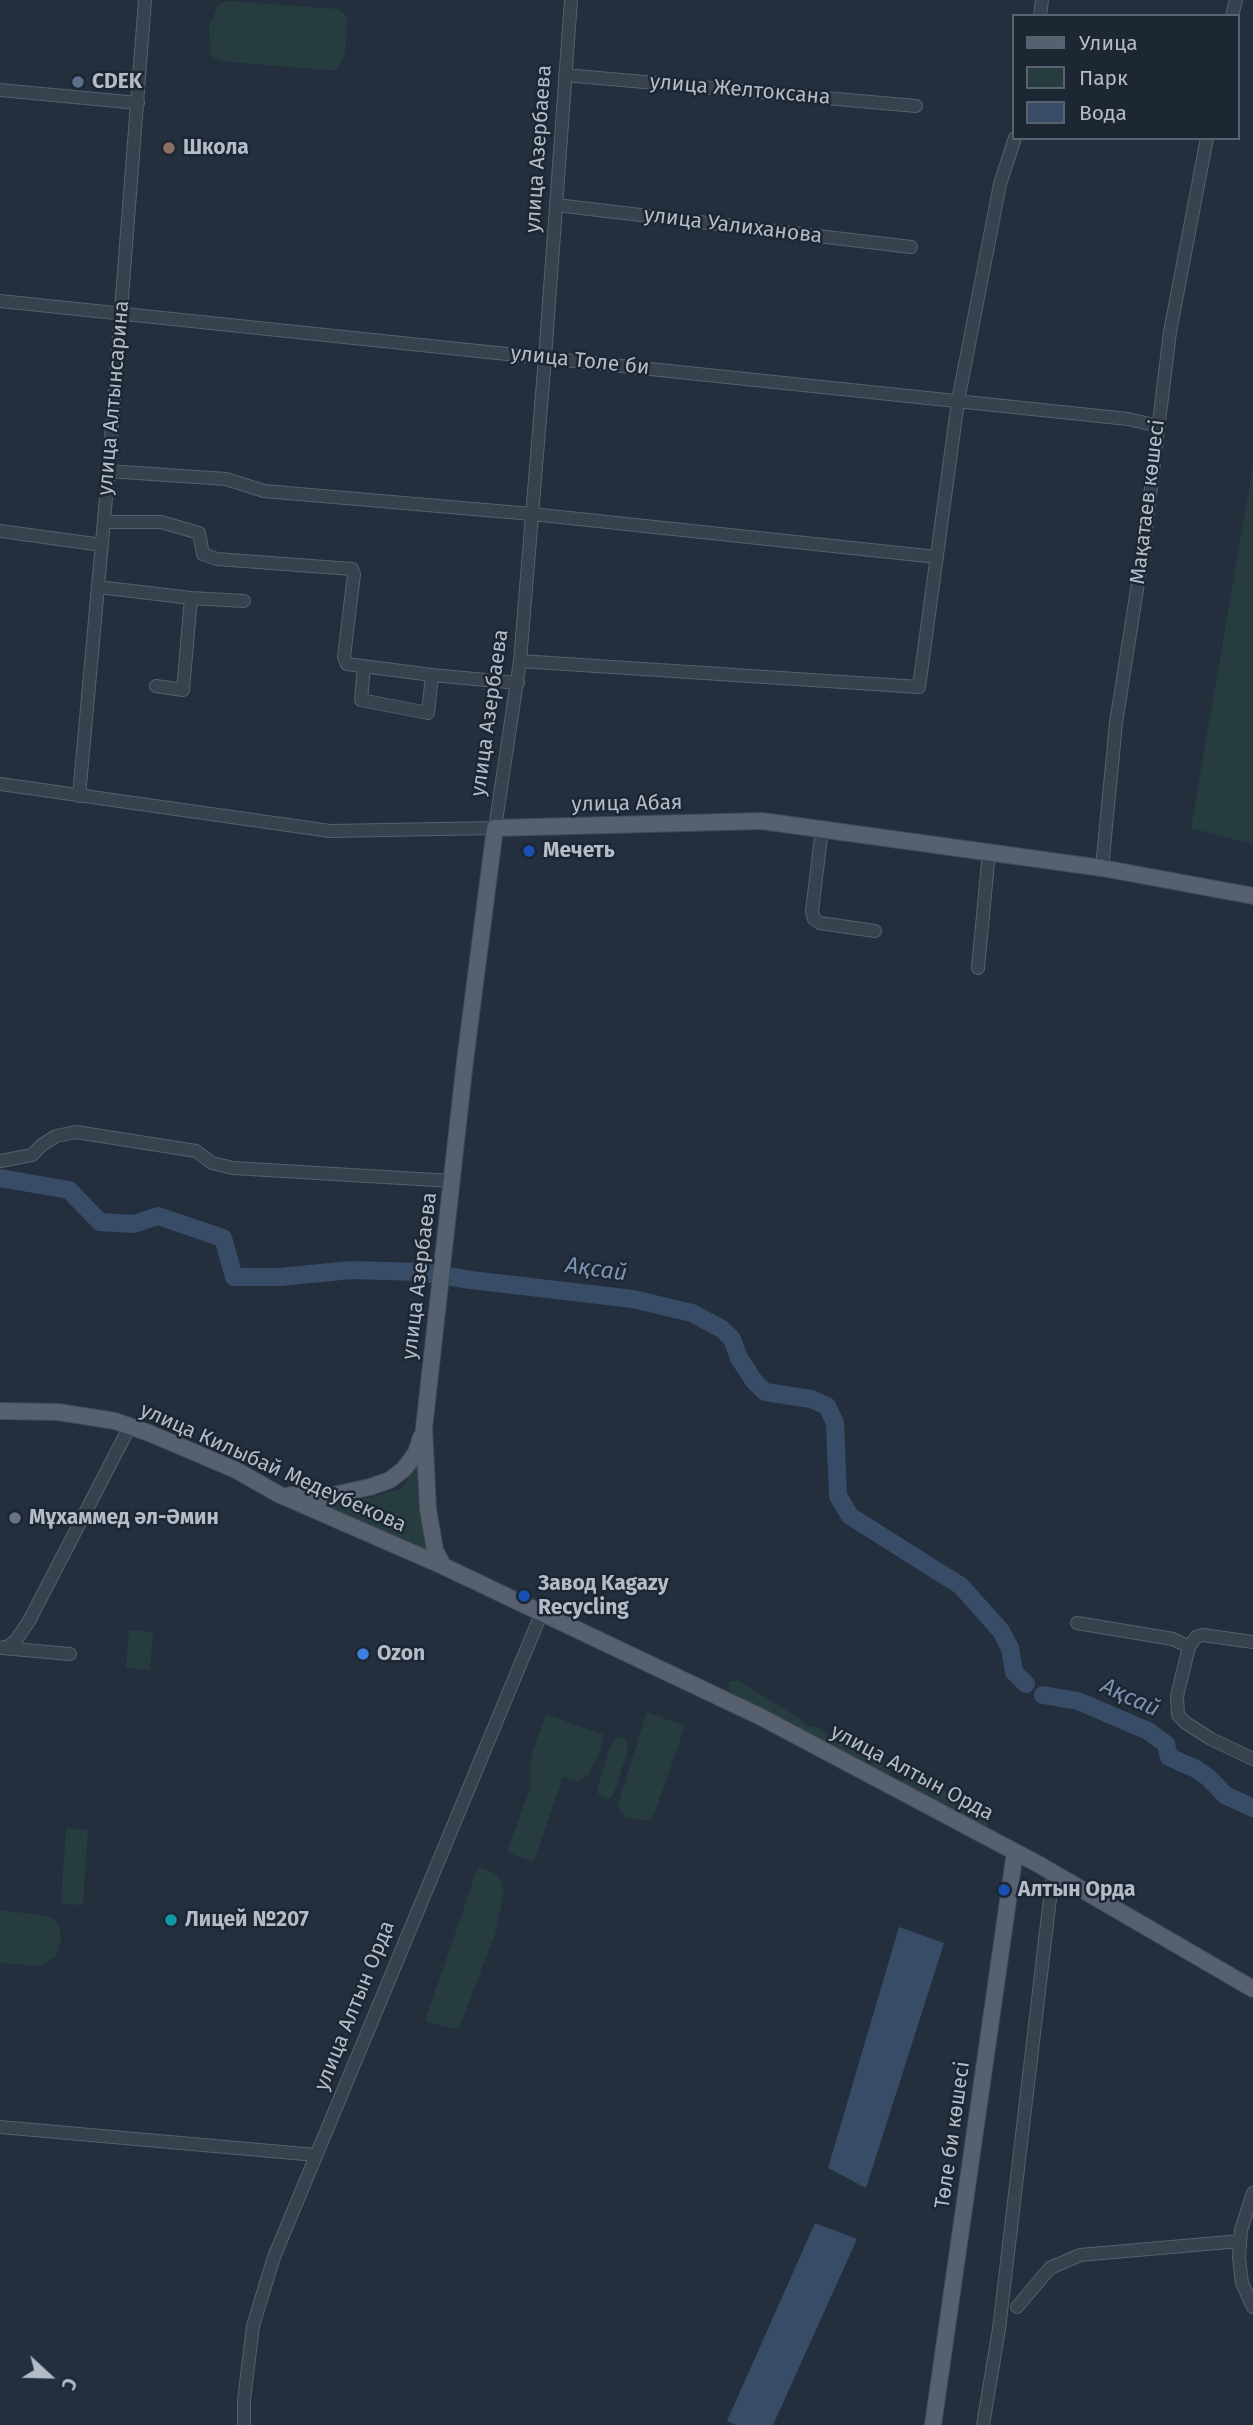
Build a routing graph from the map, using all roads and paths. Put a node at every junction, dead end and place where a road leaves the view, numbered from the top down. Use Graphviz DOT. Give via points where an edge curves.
graph roads {
  1 [pos="145,0"];
  2 [pos="571,0"];
  3 [pos="565,75"];
  4 [pos="0,90"];
  5 [pos="138,103"];
  6 [pos="916,106"];
  7 [pos="1014,140"];
  8 [pos="1208,140"];
  9 [pos="556,205"];
  10 [pos="911,247"];
  11 [pos="0,301"];
  12 [pos="121,313"];
  13 [pos="545,358"];
  14 [pos="958,401"];
  15 [pos="1158,426"];
  16 [pos="108,471"];
  17 [pos="532,514"];
  18 [pos="104,522"];
  19 [pos="0,531"];
  20 [pos="102,545"];
  21 [pos="937,557"];
  22 [pos="98,587"];
  23 [pos="191,598"];
  24 [pos="244,601"];
  25 [pos="520,661"];
  26 [pos="363,667"];
  27 [pos="432,675"];
  28 [pos="518,683"];
  29 [pos="156,687"];
  30 [pos="0,785"];
  31 [pos="79,796"];
  32 [pos="495,828"];
  33 [pos="822,830"];
  34 [pos="989,852"];
  35 [pos="1102,868"];
  36 [pos="1253,896"];
  37 [pos="875,931"];
  38 [pos="978,968"];
  39 [pos="0,1161"];
  40 [pos="452,1181"];
  41 [pos="0,1411"];
  42 [pos="130,1426"];
  43 [pos="424,1428"];
  44 [pos="278,1494"];
  45 [pos="443,1566"];
  46 [pos="542,1612"];
  47 [pos="1077,1623"];
  48 [pos="1253,1642"];
  49 [pos="1189,1647"];
  50 [pos="1,1648"];
  51 [pos="69,1654"];
  52 [pos="1253,1759"];
  53 [pos="1015,1852"];
  54 [pos="1053,1873"];
  55 [pos="1253,1989"];
  56 [pos="0,2127"];
  57 [pos="316,2155"];
  58 [pos="1253,2193"];
  59 [pos="1240,2241"];
  60 [pos="1253,2306"];
  61 [pos="1017,2307"];
  62 [pos="244,2425"];
  63 [pos="933,2425"];
  64 [pos="983,2425"];
  1 -- 5 [label="street, улица Алтынсарина"];
  2 -- 3 [label="street, улица Азербаева"];
  3 -- 6 [label="street, улица Желтоксана"];
  3 -- 9 [label="street, улица Азербаева"];
  4 -- 5 [label="street"];
  5 -- 12 [label="street, улица Алтынсарина"];
  7 -- 14 [label="street" via="1000,184"];
  8 -- 15 [label="street, Мақатаев көшесі" via="1170,332"];
  9 -- 10 [label="street, улица Уалиханова"];
  9 -- 13 [label="street, улица Азербаева"];
  11 -- 12 [label="street, улица Толе би"];
  12 -- 13 [label="street, улица Толе би"];
  12 -- 16 [label="street, улица Алтынсарина"];
  13 -- 14 [label="street, улица Толе би"];
  13 -- 17 [label="street, улица Азербаева"];
  14 -- 15 [label="street, улица Толе би"];
  14 -- 21 [label="street"];
  15 -- 35 [label="street, Мақатаев көшесі" via="1116,723"];
  16 -- 17 [label="street" via="226,479 264,491"];
  16 -- 18 [label="street, улица Алтынсарина"];
  17 -- 21 [label="street"];
  17 -- 25 [label="street, улица Азербаева"];
  18 -- 20 [label="street, улица Алтынсарина"];
  18 -- 26 [label="street" via="161,522 199,533 204,554 217,559 352,569 344,657 347,664"];
  19 -- 20 [label="street"];
  20 -- 22 [label="street, улица Алтынсарина"];
  21 -- 25 [label="street" via="919,687"];
  22 -- 23 [label="street"];
  22 -- 31 [label="street, улица Алтынсарина"];
  23 -- 24 [label="street"];
  23 -- 29 [label="street" via="183,690"];
  25 -- 28 [label="street, улица Азербаева"];
  26 -- 27 [label="street"];
  26 -- 27 [label="street" via="361,700 428,713"];
  27 -- 28 [label="street"];
  28 -- 32 [label="street, улица Азербаева"];
  30 -- 31 [label="street, улица Абая"];
  31 -- 32 [label="street, улица Абая" via="330,831"];
  32 -- 33 [label="main road, улица Абая" via="762,821"];
  32 -- 40 [label="main road, улица Азербаева"];
  33 -- 34 [label="main road, улица Абая"];
  33 -- 37 [label="street" via="814,919"];
  34 -- 35 [label="main road, улица Абая"];
  34 -- 38 [label="street"];
  35 -- 36 [label="main road, улица Абая"];
  39 -- 40 [label="street" via="32,1155 56,1136 76,1132 196,1151 212,1163 233,1168"];
  40 -- 43 [label="main road, улица Азербаева"];
  41 -- 42 [label="main road, улица Килыбай Медеубекова" via="58,1412"];
  42 -- 44 [label="main road, улица Килыбай Медеубекова" via="236,1470"];
  42 -- 50 [label="street" via="29,1621 16,1640"];
  43 -- 44 [label="main road, улица Азербаева" via="416,1453 390,1480 324,1497"];
  43 -- 45 [label="main road, улица Азербаева" via="429,1509 435,1550"];
  44 -- 45 [label="main road, улица Килыбай Медеубекова"];
  45 -- 46 [label="main road, улица Алтын Орда"];
  46 -- 53 [label="main road, улица Алтын Орда" via="761,1717"];
  46 -- 57 [label="street, улица Алтын Орда"];
  47 -- 49 [label="street" via="1173,1639"];
  48 -- 49 [label="street" via="1203,1635"];
  49 -- 52 [label="street" via="1177,1696 1178,1715 1211,1739"];
  50 -- 51 [label="street"];
  53 -- 54 [label="main road, улица Алтын Орда"];
  53 -- 63 [label="main road, Төле би көшесі"];
  54 -- 55 [label="main road, улица Алтын Орда"];
  54 -- 64 [label="street" via="999,2329"];
  56 -- 57 [label="street"];
  57 -- 62 [label="street, улица Алтын Орда" via="274,2257 253,2326"];
  58 -- 59 [label="street"];
  59 -- 60 [label="street" via="1242,2283"];
  59 -- 61 [label="street" via="1080,2255 1050,2268"];
}
